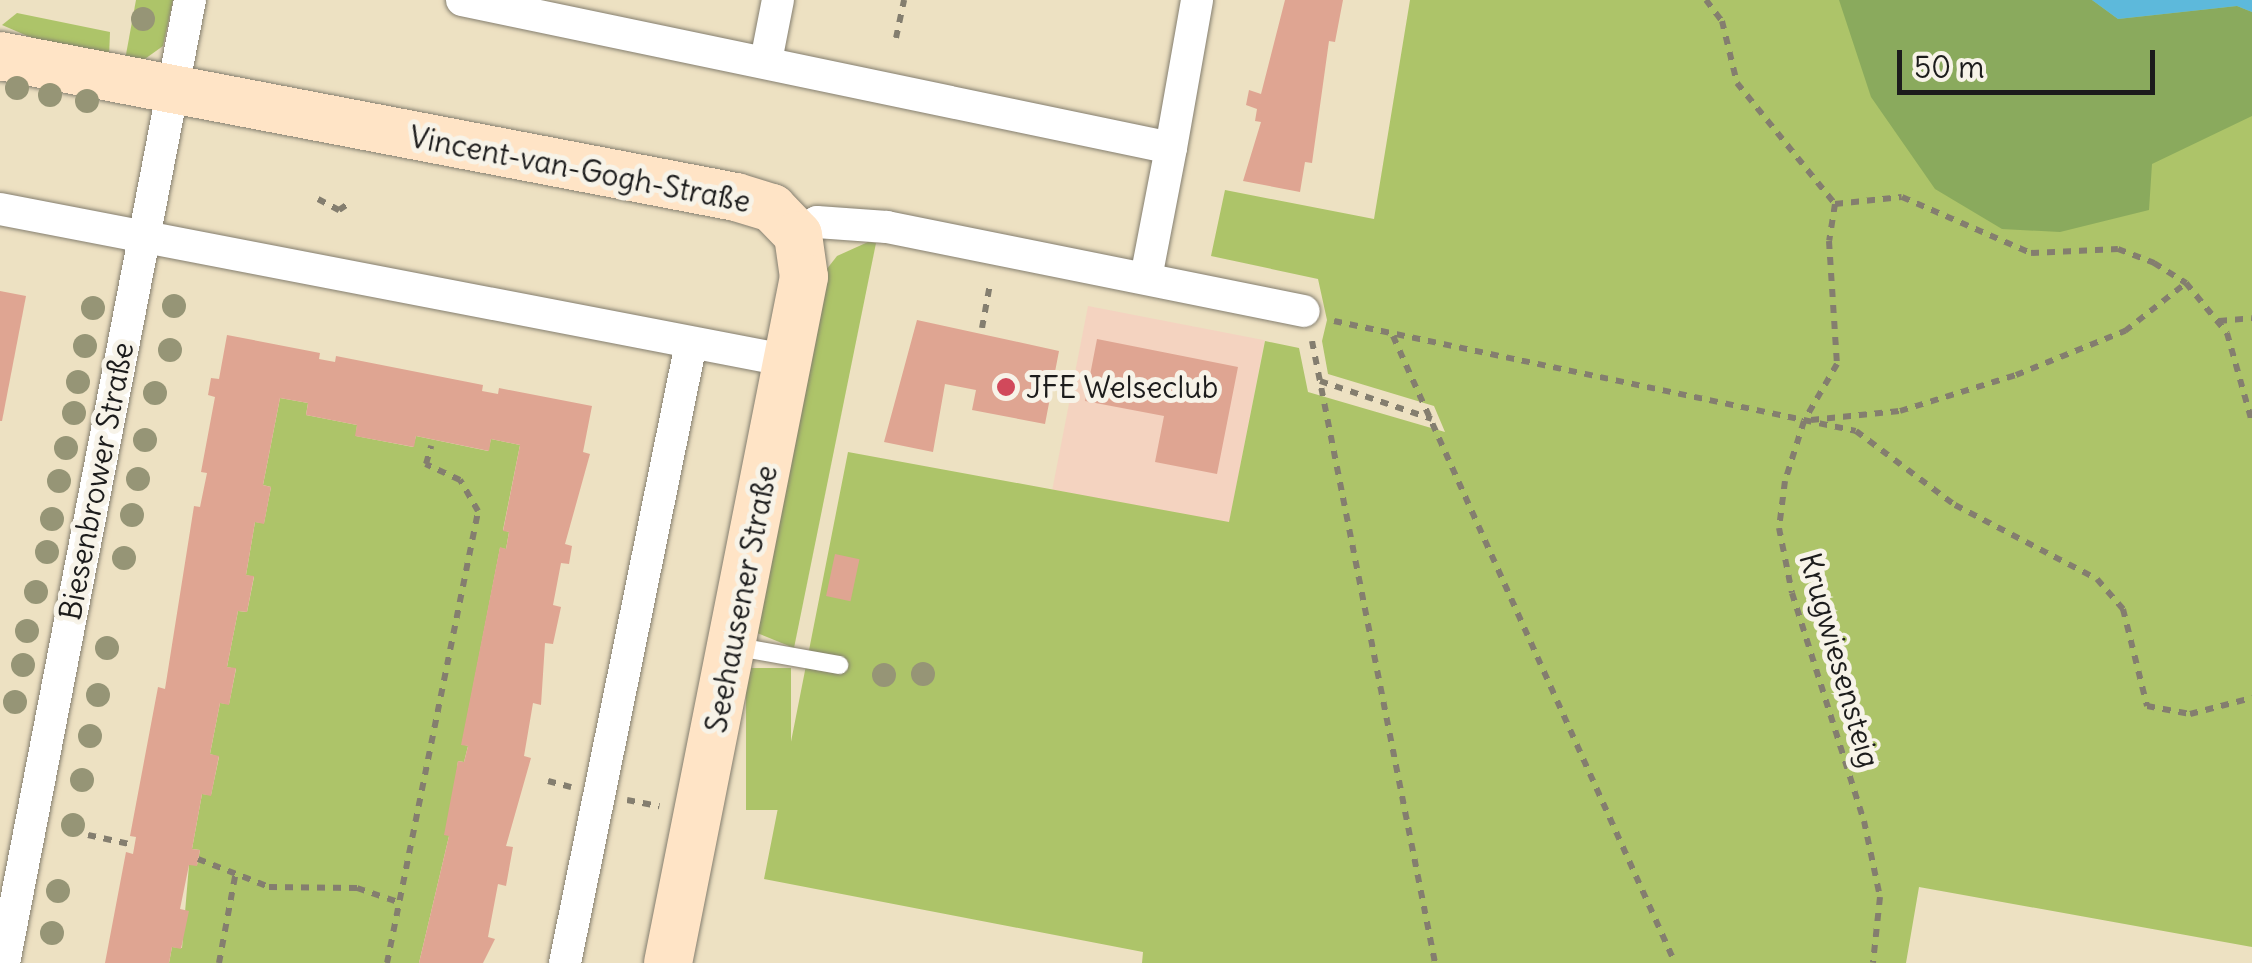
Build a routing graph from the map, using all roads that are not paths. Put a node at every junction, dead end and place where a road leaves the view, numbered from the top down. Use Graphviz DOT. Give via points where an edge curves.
graph roads {
  1 [pos="190,0"];
  2 [pos="462,0"];
  3 [pos="778,0"];
  4 [pos="1197,0"];
  5 [pos="0,56"];
  6 [pos="766,62"];
  7 [pos="173,90"];
  8 [pos="1171,148"];
  9 [pos="0,209"];
  10 [pos="798,235"];
  11 [pos="142,236"];
  12 [pos="1146,278"];
  13 [pos="1304,311"];
  14 [pos="692,343"];
  15 [pos="789,360"];
  16 [pos="732,646"];
  17 [pos="839,666"];
  18 [pos="4,963"];
  19 [pos="565,963"];
  20 [pos="668,963"];
  1 -- 7 [label="street, Biesenbrower Straße"];
  2 -- 6 [label="street"];
  3 -- 6 [label="street"];
  4 -- 8 [label="street"];
  5 -- 7 [label="street, Vincent-van-Gogh-Straße"];
  6 -- 8 [label="street"];
  7 -- 10 [label="street, Vincent-van-Gogh-Straße" via="754,201 772,208"];
  7 -- 11 [label="street, Biesenbrower Straße"];
  8 -- 12 [label="street"];
  9 -- 11 [label="street"];
  10 -- 12 [label="street" via="816,222 887,226"];
  10 -- 15 [label="street, Seehausener Straße" via="804,277"];
  11 -- 14 [label="street"];
  11 -- 18 [label="street, Biesenbrower Straße"];
  12 -- 13 [label="street"];
  14 -- 15 [label="street"];
  14 -- 19 [label="street"];
  15 -- 16 [label="street, Seehausener Straße"];
  16 -- 17 [label="lane"];
  16 -- 20 [label="street, Seehausener Straße"];
}
